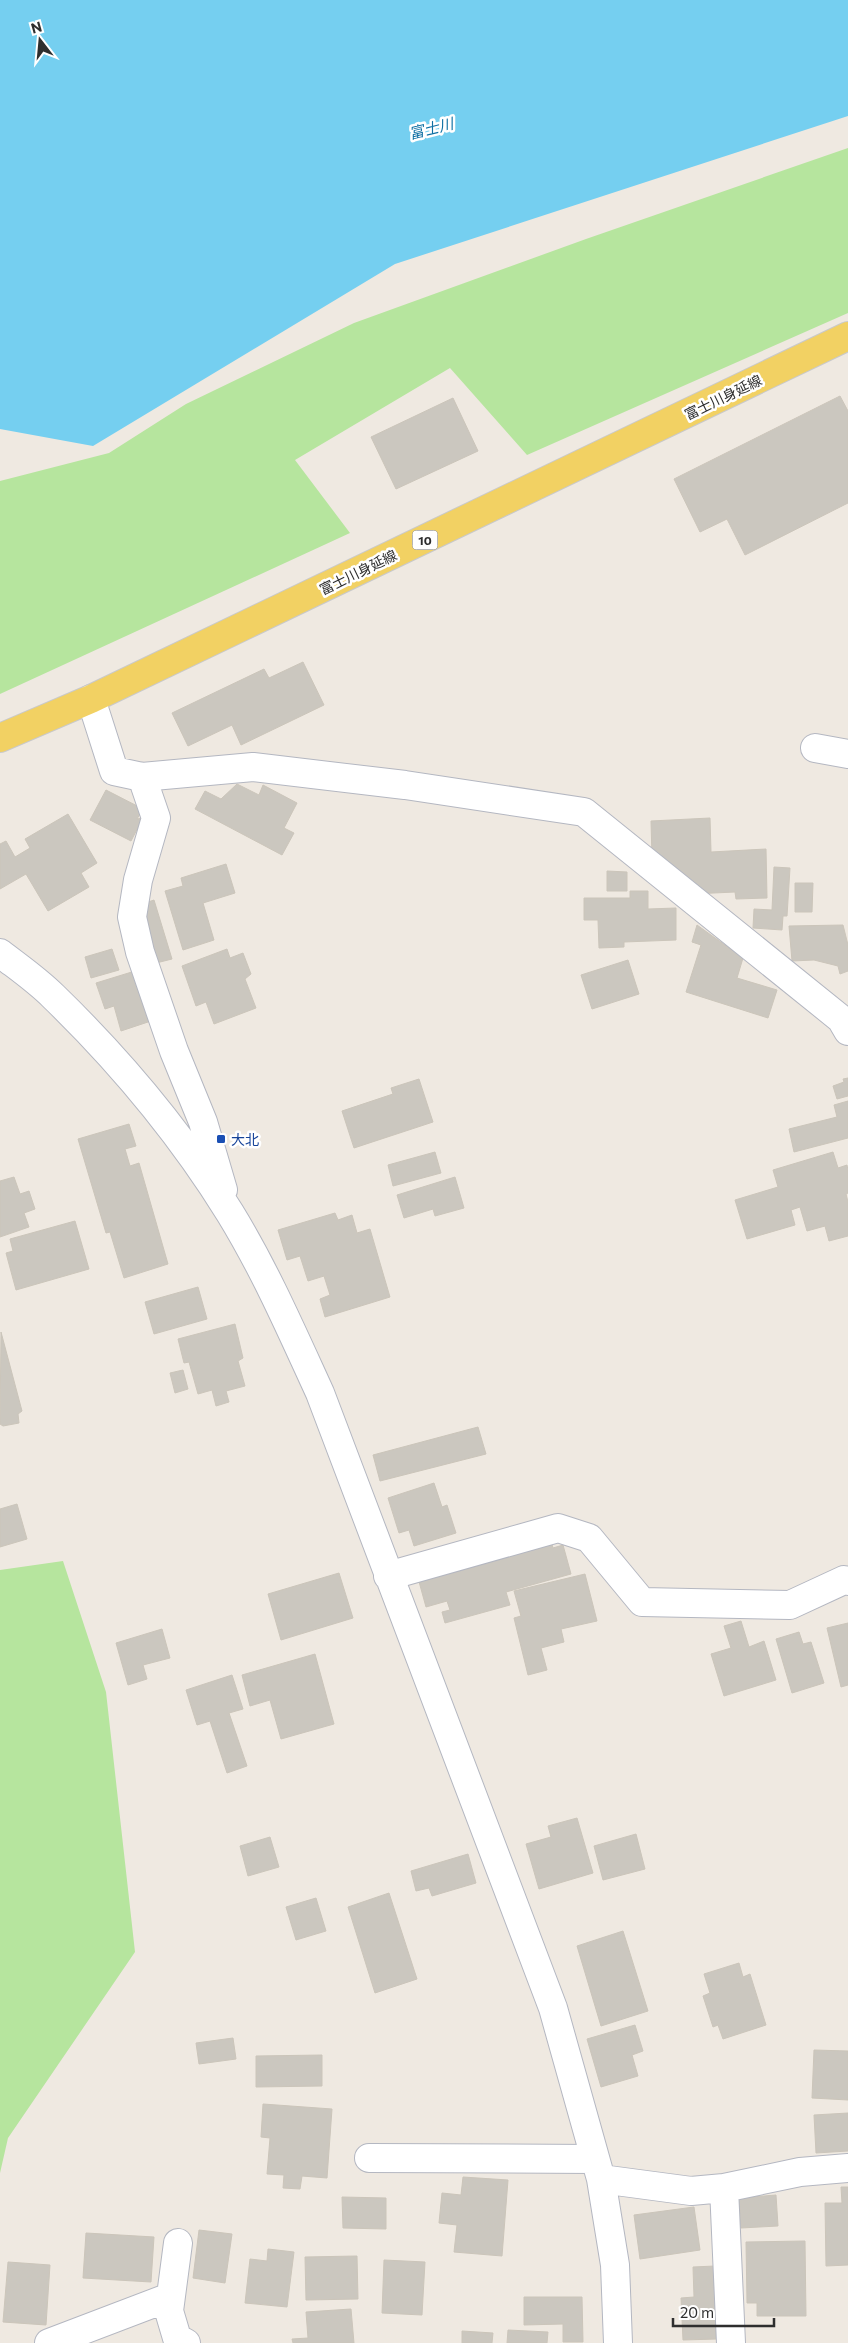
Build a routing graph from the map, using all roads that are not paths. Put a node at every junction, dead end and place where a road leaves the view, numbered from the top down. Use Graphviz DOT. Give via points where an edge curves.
graph roads {
  1 [pos="848,336"];
  2 [pos="91,699"];
  3 [pos="0,738"];
  4 [pos="816,748"];
  5 [pos="848,754"];
  6 [pos="142,777"];
  7 [pos="0,954"];
  8 [pos="846,1023"];
  9 [pos="230,1213"];
  10 [pos="388,1576"];
  11 [pos="848,1581"];
  12 [pos="369,2158"];
  13 [pos="848,2168"];
  14 [pos="598,2169"];
  15 [pos="724,2188"];
  16 [pos="178,2243"];
  17 [pos="170,2297"];
  18 [pos="49,2343"];
  19 [pos="186,2343"];
  20 [pos="618,2343"];
  21 [pos="731,2343"];
  1 -- 2 [label="main road, 富士川身延線 / 10"];
  2 -- 3 [label="main road, 富士川身延線 / 10"];
  2 -- 6 [label="street" via="114,771"];
  4 -- 5 [label="street"];
  6 -- 8 [label="street" via="253,767 405,785 584,812"];
  6 -- 9 [label="street" via="156,818 138,880 132,917 140,952 174,1051 203,1122"];
  7 -- 9 [label="street" via="52,995 144,1092"];
  9 -- 10 [label="street" via="276,1299 320,1393"];
  10 -- 11 [label="street" via="558,1528 589,1538 642,1602 790,1605"];
  10 -- 14 [label="street" via="553,2008"];
  12 -- 14 [label="street"];
  13 -- 15 [label="street" via="800,2172"];
  14 -- 15 [label="street" via="691,2191"];
  14 -- 20 [label="street" via="615,2265"];
  15 -- 21 [label="street"];
  16 -- 17 [label="street"];
  17 -- 18 [label="street"];
  17 -- 19 [label="street" via="168,2311 177,2338"];
}
